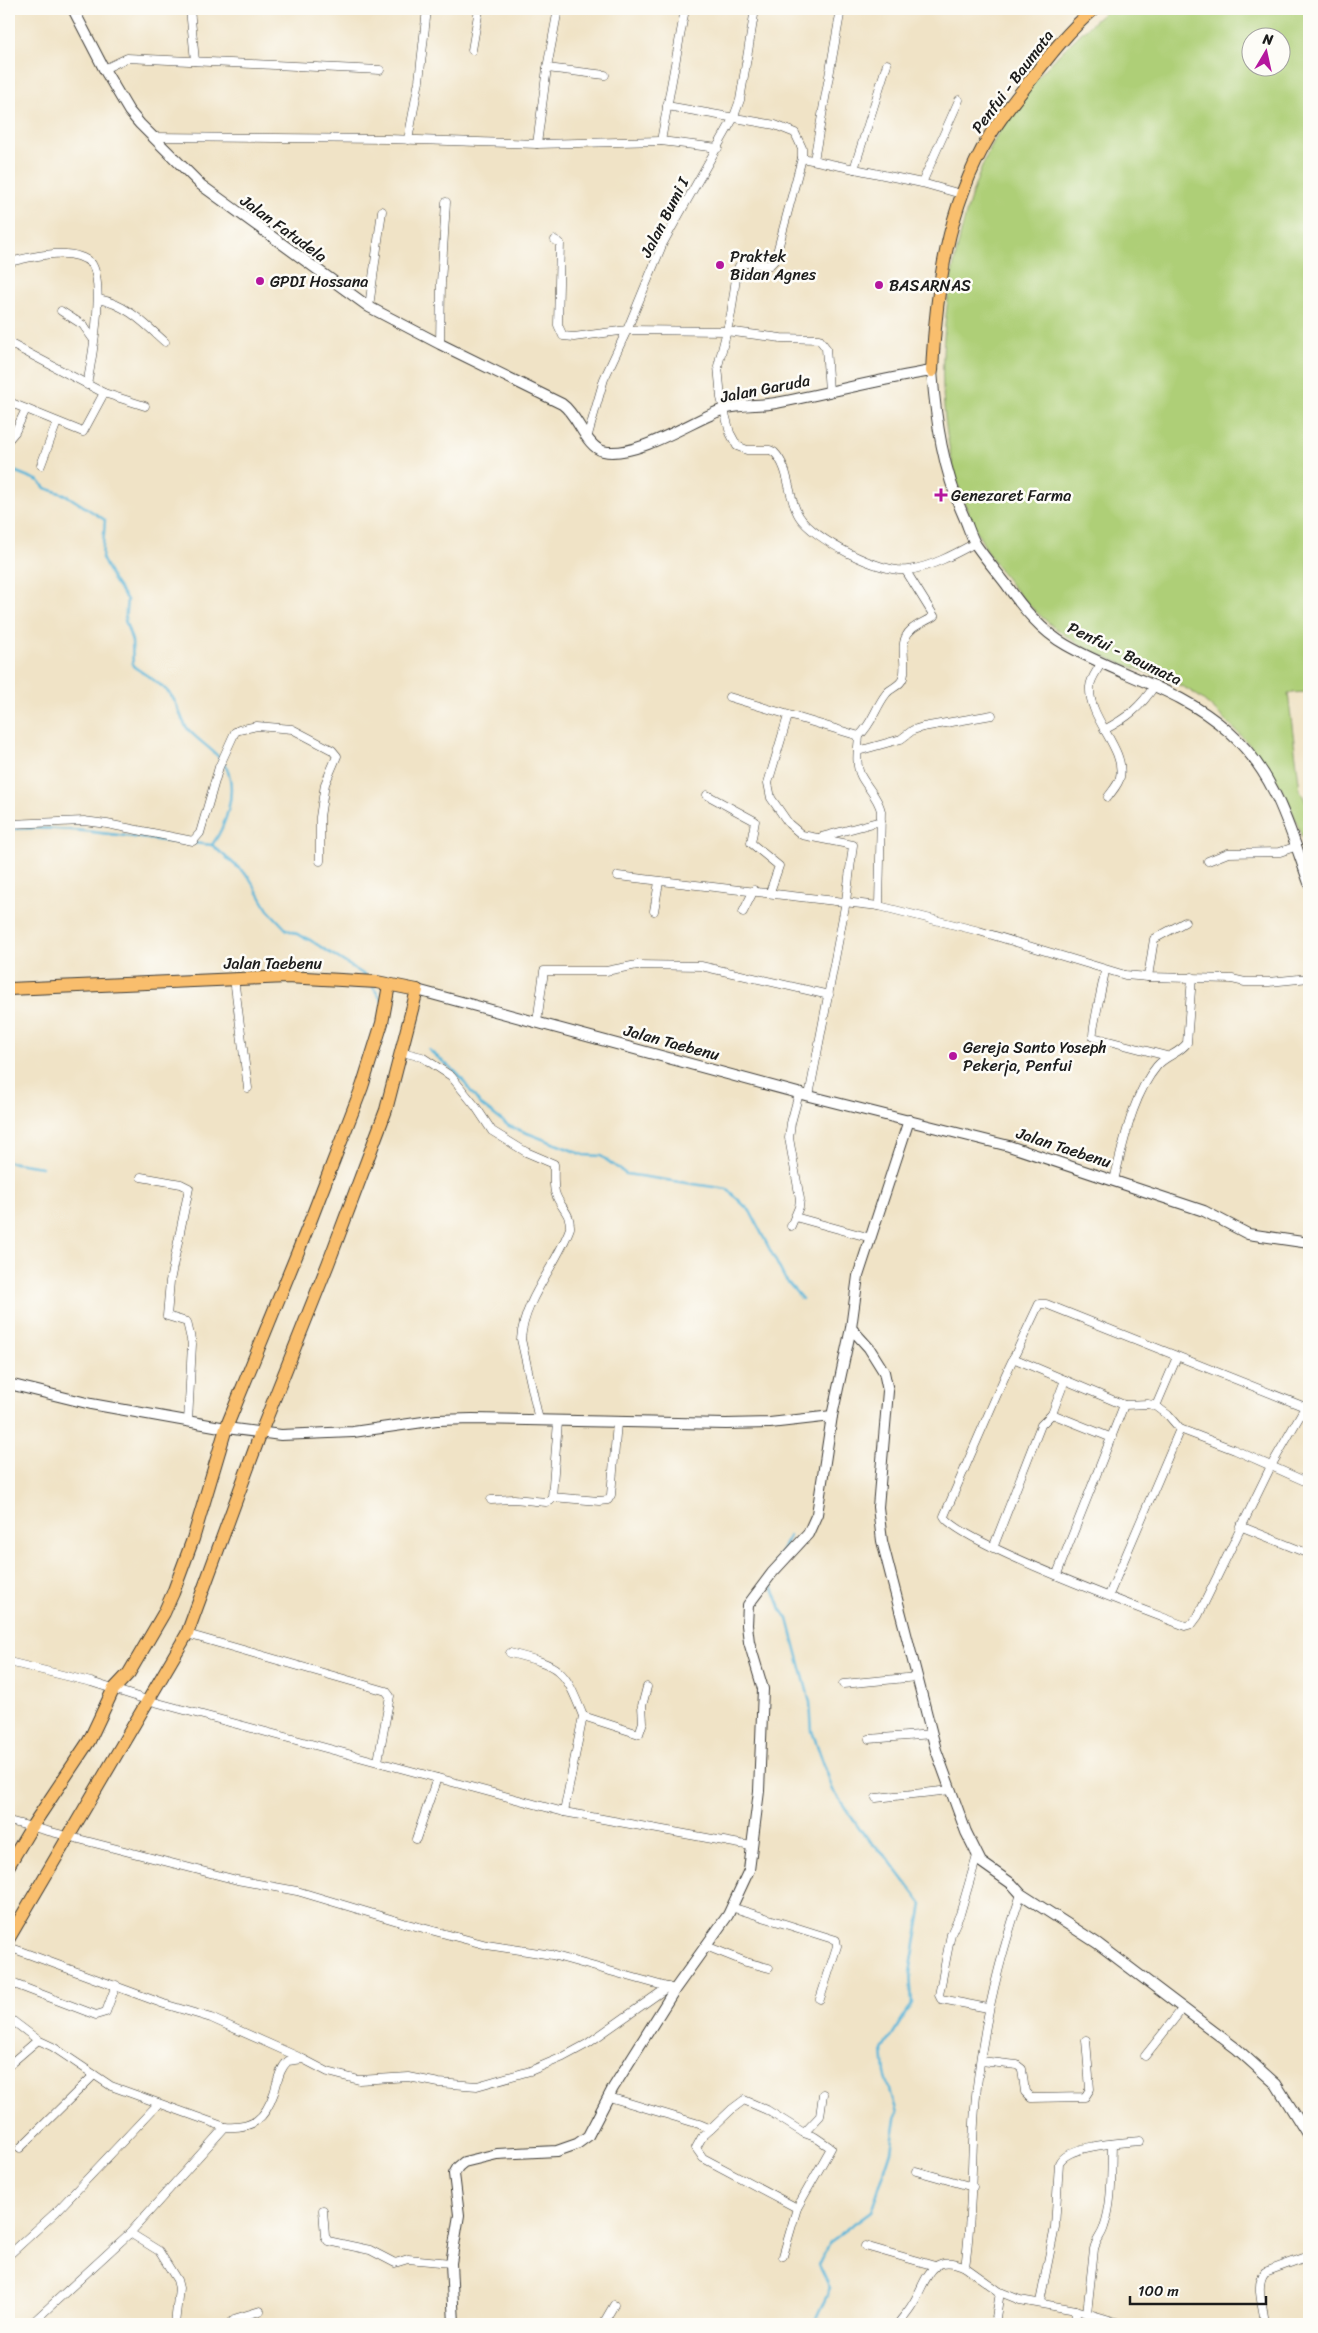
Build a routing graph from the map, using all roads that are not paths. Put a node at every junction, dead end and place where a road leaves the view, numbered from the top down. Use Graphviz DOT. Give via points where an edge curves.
graph roads {
  1 [pos="73,9"];
  2 [pos="190,9"];
  3 [pos="427,9"];
  4 [pos="479,9"];
  5 [pos="558,9"];
  6 [pos="685,9"];
  7 [pos="754,9"];
  8 [pos="840,9"];
  9 [pos="1094,9"];
  10 [pos="472,50"];
  11 [pos="195,61"];
  12 [pos="887,64"];
  13 [pos="547,68"];
  14 [pos="104,69"];
  15 [pos="380,70"];
  16 [pos="605,75"];
  17 [pos="959,100"];
  18 [pos="668,106"];
  19 [pos="733,119"];
  20 [pos="153,137"];
  21 [pos="408,140"];
  22 [pos="661,141"];
  23 [pos="537,144"];
  24 [pos="718,148"];
  25 [pos="802,158"];
  26 [pos="814,160"];
  27 [pos="854,170"];
  28 [pos="922,183"];
  29 [pos="961,194"];
  30 [pos="446,202"];
  31 [pos="382,211"];
  32 [pos="555,240"];
  33 [pos="9,262"];
  34 [pos="98,299"];
  35 [pos="369,306"];
  36 [pos="61,311"];
  37 [pos="627,330"];
  38 [pos="726,331"];
  39 [pos="93,339"];
  40 [pos="165,342"];
  41 [pos="9,344"];
  42 [pos="440,344"];
  43 [pos="932,371"];
  44 [pos="87,385"];
  45 [pos="829,392"];
  46 [pos="104,393"];
  47 [pos="9,402"];
  48 [pos="145,406"];
  49 [pos="26,409"];
  50 [pos="724,409"];
  51 [pos="57,422"];
  52 [pos="588,436"];
  53 [pos="9,439"];
  54 [pos="41,466"];
  55 [pos="975,543"];
  56 [pos="906,571"];
  57 [pos="1102,663"];
  58 [pos="1155,685"];
  59 [pos="729,697"];
  60 [pos="992,715"];
  61 [pos="788,716"];
  62 [pos="1104,730"];
  63 [pos="859,736"];
  64 [pos="858,750"];
  65 [pos="707,795"];
  66 [pos="1108,797"];
  67 [pos="881,821"];
  68 [pos="16,824"];
  69 [pos="817,838"];
  70 [pos="1297,846"];
  71 [pos="320,861"];
  72 [pos="1208,861"];
  73 [pos="618,876"];
  74 [pos="659,882"];
  75 [pos="1309,883"];
  76 [pos="754,890"];
  77 [pos="770,892"];
  78 [pos="846,901"];
  79 [pos="879,906"];
  80 [pos="654,910"];
  81 [pos="743,912"];
  82 [pos="1185,922"];
  83 [pos="1105,970"];
  84 [pos="1148,977"];
  85 [pos="1192,977"];
  86 [pos="234,978"];
  87 [pos="1309,978"];
  88 [pos="383,984"];
  89 [pos="9,989"];
  90 [pos="417,990"];
  91 [pos="829,996"];
  92 [pos="537,1022"];
  93 [pos="402,1052"];
  94 [pos="1167,1056"];
  95 [pos="248,1088"];
  96 [pos="804,1094"];
  97 [pos="909,1120"];
  98 [pos="141,1177"];
  99 [pos="1114,1180"];
  100 [pos="795,1217"];
  101 [pos="791,1226"];
  102 [pos="871,1238"];
  103 [pos="1309,1243"];
  104 [pos="851,1328"];
  105 [pos="1177,1357"];
  106 [pos="1013,1358"];
  107 [pos="1065,1380"];
  108 [pos="9,1384"];
  109 [pos="1124,1406"];
  110 [pos="1156,1406"];
  111 [pos="1308,1406"];
  112 [pos="1052,1414"];
  113 [pos="832,1416"];
  114 [pos="539,1420"];
  115 [pos="188,1422"];
  116 [pos="558,1422"];
  117 [pos="617,1423"];
  118 [pos="226,1428"];
  119 [pos="1180,1429"];
  120 [pos="261,1432"];
  121 [pos="1112,1438"];
  122 [pos="1271,1466"];
  123 [pos="1309,1483"];
  124 [pos="552,1497"];
  125 [pos="491,1500"];
  126 [pos="1240,1526"];
  127 [pos="993,1548"];
  128 [pos="1309,1554"];
  129 [pos="1057,1574"];
  130 [pos="1109,1595"];
  131 [pos="187,1634"];
  132 [pos="510,1653"];
  133 [pos="9,1662"];
  134 [pos="917,1677"];
  135 [pos="843,1684"];
  136 [pos="647,1687"];
  137 [pos="113,1690"];
  138 [pos="147,1700"];
  139 [pos="583,1716"];
  140 [pos="932,1734"];
  141 [pos="869,1739"];
  142 [pos="378,1761"];
  143 [pos="437,1778"];
  144 [pos="951,1790"];
  145 [pos="876,1798"];
  146 [pos="564,1812"];
  147 [pos="9,1821"];
  148 [pos="31,1828"];
  149 [pos="68,1838"];
  150 [pos="416,1839"];
  151 [pos="751,1846"];
  152 [pos="977,1856"];
  153 [pos="9,1865"];
  154 [pos="1021,1894"];
  155 [pos="731,1907"];
  156 [pos="9,1938"];
  157 [pos="706,1946"];
  158 [pos="9,1947"];
  159 [pos="769,1968"];
  160 [pos="9,1982"];
  161 [pos="116,1985"];
  162 [pos="671,1988"];
  163 [pos="820,1999"];
  164 [pos="988,2008"];
  165 [pos="1183,2008"];
  166 [pos="9,2018"];
  167 [pos="38,2040"];
  168 [pos="1086,2040"];
  169 [pos="1145,2056"];
  170 [pos="303,2059"];
  171 [pos="981,2061"];
  172 [pos="9,2065"];
  173 [pos="94,2075"];
  174 [pos="823,2094"];
  175 [pos="609,2097"];
  176 [pos="158,2104"];
  177 [pos="226,2127"];
  178 [pos="711,2129"];
  179 [pos="804,2133"];
  180 [pos="1309,2137"];
  181 [pos="1140,2141"];
  182 [pos="1112,2144"];
  183 [pos="20,2148"];
  184 [pos="916,2171"];
  185 [pos="973,2186"];
  186 [pos="797,2208"];
  187 [pos="323,2210"];
  188 [pos="130,2233"];
  189 [pos="865,2246"];
  190 [pos="9,2255"];
  191 [pos="783,2256"];
  192 [pos="1309,2256"];
  193 [pos="451,2263"];
  194 [pos="935,2266"];
  195 [pos="965,2267"];
  196 [pos="1000,2292"];
  197 [pos="1040,2302"];
  198 [pos="614,2305"];
  199 [pos="1076,2310"];
  200 [pos="260,2311"];
  201 [pos="1087,2313"];
  202 [pos="30,2324"];
  203 [pos="175,2324"];
  204 [pos="229,2324"];
  205 [pos="454,2324"];
  206 [pos="603,2324"];
  207 [pos="898,2324"];
  208 [pos="994,2324"];
  209 [pos="1075,2324"];
  210 [pos="1124,2324"];
  211 [pos="1265,2324"];
  1 -- 14 [label="street, Jalan Fatudela"];
  2 -- 11 [label="street"];
  3 -- 21 [label="street"];
  4 -- 10 [label="street"];
  5 -- 13 [label="street"];
  6 -- 18 [label="street"];
  7 -- 19 [label="street, Jalan Bumi I" via="740,100"];
  8 -- 26 [label="street"];
  9 -- 29 [label="main road, Penfui - Baumata" via="1064,38 989,137"];
  11 -- 14 [label="street" via="126,58"];
  11 -- 15 [label="street"];
  12 -- 27 [label="street"];
  13 -- 16 [label="street"];
  13 -- 23 [label="street"];
  14 -- 20 [label="street, Jalan Fatudela" via="129,111"];
  17 -- 28 [label="street"];
  18 -- 19 [label="street"];
  18 -- 22 [label="street"];
  19 -- 24 [label="street, Jalan Bumi I"];
  19 -- 25 [label="street" via="774,125 795,133 802,148"];
  20 -- 21 [label="street"];
  20 -- 35 [label="street, Jalan Fatudela" via="201,185"];
  21 -- 23 [label="street"];
  22 -- 23 [label="street"];
  22 -- 24 [label="street"];
  24 -- 37 [label="street, Jalan Bumi I" via="663,243"];
  25 -- 26 [label="street"];
  25 -- 38 [label="street" via="776,260 770,265 746,263 739,266"];
  26 -- 27 [label="street"];
  27 -- 28 [label="street"];
  28 -- 29 [label="street"];
  29 -- 43 [label="main road, Penfui - Baumata" via="940,286"];
  30 -- 42 [label="street"];
  31 -- 35 [label="street"];
  32 -- 37 [label="street" via="560,243 558,325 561,333 574,337"];
  33 -- 34 [label="street" via="58,253 89,261 95,269"];
  34 -- 39 [label="street"];
  34 -- 40 [label="street" via="130,312"];
  35 -- 42 [label="street, Jalan Fatudela"];
  36 -- 39 [label="street" via="83,325"];
  37 -- 38 [label="street"];
  37 -- 52 [label="street, Jalan Bumi I" via="604,379"];
  38 -- 45 [label="street" via="821,339 826,348"];
  38 -- 50 [label="street" via="718,366 718,386"];
  39 -- 44 [label="street"];
  41 -- 44 [label="street"];
  42 -- 52 [label="street, Jalan Fatudela" via="562,404"];
  43 -- 45 [label="street, Jalan Garuda"];
  43 -- 55 [label="street, Penfui - Baumata" via="944,463 951,488"];
  44 -- 46 [label="street"];
  45 -- 50 [label="street, Jalan Garuda"];
  46 -- 48 [label="street"];
  46 -- 51 [label="street" via="83,432"];
  47 -- 49 [label="street"];
  49 -- 51 [label="street"];
  49 -- 53 [label="street"];
  50 -- 52 [label="street, Jalan Garuda" via="642,446 618,452 598,450"];
  50 -- 56 [label="street" via="730,433 738,446 747,450 770,450 777,455 798,515 810,529 844,551 882,566"];
  51 -- 54 [label="street"];
  55 -- 56 [label="street"];
  55 -- 57 [label="street, Penfui - Baumata" via="1022,607 1042,626 1065,644"];
  56 -- 63 [label="street" via="934,616 907,634 902,680 886,694 870,726"];
  57 -- 58 [label="street, Penfui - Baumata"];
  57 -- 62 [label="street" via="1089,685 1092,703"];
  58 -- 62 [label="street" via="1130,716"];
  58 -- 70 [label="street, Penfui - Baumata" via="1192,703 1229,732 1253,759 1274,790"];
  59 -- 61 [label="street"];
  60 -- 64 [label="street" via="912,730 901,739"];
  61 -- 63 [label="street"];
  61 -- 69 [label="street" via="768,783 769,790 779,812 794,830"];
  62 -- 66 [label="street" via="1120,767 1120,778"];
  63 -- 64 [label="street"];
  64 -- 67 [label="street" via="858,767 879,801"];
  65 -- 77 [label="street" via="755,821 751,843 778,866"];
  67 -- 69 [label="street"];
  67 -- 79 [label="street"];
  68 -- 71 [label="street" via="107,824 195,840 219,767 235,732 257,726 292,729 336,752 337,756 325,784 320,817"];
  69 -- 78 [label="street" via="853,845"];
  70 -- 72 [label="street" via="1280,852 1228,853"];
  70 -- 75 [label="street, Penfui - Baumata"];
  73 -- 74 [label="street"];
  74 -- 76 [label="street"];
  74 -- 80 [label="street"];
  76 -- 77 [label="street"];
  76 -- 81 [label="street"];
  77 -- 78 [label="street"];
  78 -- 79 [label="street"];
  78 -- 91 [label="street"];
  79 -- 83 [label="street" via="1032,946"];
  82 -- 84 [label="street" via="1154,939"];
  83 -- 84 [label="street"];
  83 -- 94 [label="street" via="1092,1028 1094,1037"];
  84 -- 85 [label="street"];
  85 -- 87 [label="street" via="1245,982"];
  85 -- 94 [label="street" via="1187,1043 1183,1049"];
  86 -- 88 [label="main road, Jalan Taebenu" via="288,977"];
  86 -- 89 [label="main road, Jalan Taebenu"];
  86 -- 95 [label="street"];
  88 -- 90 [label="main road, Jalan Taebenu"];
  88 -- 118 [label="main road" via="382,1023 358,1095"];
  90 -- 92 [label="street, Jalan Taebenu"];
  90 -- 93 [label="main road"];
  91 -- 92 [label="street" via="701,966 637,965 606,971 544,971"];
  91 -- 96 [label="street"];
  92 -- 96 [label="street, Jalan Taebenu"];
  93 -- 114 [label="street" via="422,1057 451,1076 492,1131 526,1152 554,1164 555,1192 569,1214 570,1228 529,1310 521,1339"];
  93 -- 120 [label="main road" via="386,1110"];
  94 -- 99 [label="street" via="1150,1076 1136,1103"];
  96 -- 97 [label="street, Jalan Taebenu"];
  96 -- 100 [label="street" via="791,1122 790,1138 800,1190"];
  97 -- 99 [label="street, Jalan Taebenu" via="1010,1146"];
  97 -- 102 [label="street"];
  98 -- 115 [label="street" via="189,1188 170,1281 167,1316 188,1322 191,1336"];
  99 -- 103 [label="street, Jalan Taebenu" via="1204,1211 1248,1234"];
  100 -- 101 [label="street"];
  100 -- 102 [label="street"];
  102 -- 104 [label="street" via="858,1276"];
  104 -- 113 [label="street"];
  104 -- 134 [label="street" via="884,1372 888,1391 879,1524"];
  105 -- 106 [label="street" via="1046,1304 1039,1304"];
  105 -- 110 [label="street"];
  105 -- 111 [label="street"];
  106 -- 107 [label="street"];
  106 -- 127 [label="street" via="945,1511 947,1521"];
  107 -- 109 [label="street"];
  107 -- 112 [label="street"];
  108 -- 115 [label="street" via="91,1404"];
  109 -- 110 [label="street"];
  109 -- 121 [label="street"];
  110 -- 119 [label="street"];
  111 -- 122 [label="street"];
  112 -- 121 [label="street"];
  112 -- 127 [label="street" via="1041,1425"];
  113 -- 117 [label="street" via="770,1423"];
  113 -- 151 [label="street" via="814,1525 748,1605 747,1625 762,1689 759,1791"];
  114 -- 116 [label="street"];
  114 -- 120 [label="street" via="472,1418 353,1432 281,1435"];
  115 -- 118 [label="street"];
  116 -- 117 [label="street"];
  116 -- 124 [label="street"];
  117 -- 124 [label="street" via="608,1500"];
  118 -- 120 [label="street"];
  118 -- 137 [label="main road" via="173,1593 129,1673"];
  119 -- 122 [label="street"];
  119 -- 130 [label="street"];
  120 -- 131 [label="main road"];
  121 -- 129 [label="street"];
  122 -- 123 [label="street"];
  122 -- 126 [label="street"];
  124 -- 125 [label="street" via="548,1502"];
  126 -- 128 [label="street"];
  126 -- 130 [label="street" via="1192,1624 1185,1626"];
  127 -- 129 [label="street"];
  129 -- 130 [label="street"];
  131 -- 138 [label="main road"];
  131 -- 142 [label="street" via="386,1691 390,1696 389,1706"];
  132 -- 139 [label="street" via="554,1667 563,1674"];
  133 -- 137 [label="street"];
  134 -- 135 [label="street"];
  134 -- 140 [label="street"];
  136 -- 139 [label="street" via="639,1734"];
  137 -- 138 [label="street"];
  137 -- 148 [label="main road" via="89,1741"];
  138 -- 142 [label="street"];
  138 -- 149 [label="main road"];
  139 -- 146 [label="street"];
  140 -- 141 [label="street"];
  140 -- 144 [label="street"];
  142 -- 143 [label="street"];
  143 -- 146 [label="street"];
  143 -- 150 [label="street"];
  144 -- 145 [label="street"];
  144 -- 152 [label="street"];
  146 -- 151 [label="street"];
  147 -- 148 [label="street"];
  148 -- 149 [label="street"];
  148 -- 153 [label="main road"];
  149 -- 156 [label="main road"];
  149 -- 162 [label="street" via="237,1880 297,1891 478,1943 552,1956"];
  151 -- 155 [label="street" via="749,1870"];
  152 -- 154 [label="street"];
  152 -- 164 [label="street" via="951,1934 939,1995 941,1999"];
  154 -- 164 [label="street"];
  154 -- 165 [label="street" via="1097,1943"];
  155 -- 157 [label="street"];
  155 -- 163 [label="street" via="836,1940 837,1946"];
  157 -- 159 [label="street"];
  157 -- 162 [label="street"];
  158 -- 161 [label="street"];
  160 -- 161 [label="street" via="99,2015 106,2012"];
  161 -- 170 [label="street" via="211,2018"];
  162 -- 170 [label="street" via="563,2057 530,2071 477,2086 409,2077 359,2080 328,2072"];
  162 -- 175 [label="street"];
  164 -- 171 [label="street"];
  165 -- 169 [label="street"];
  165 -- 180 [label="street" via="1276,2084"];
  166 -- 167 [label="street"];
  167 -- 172 [label="street"];
  167 -- 173 [label="street"];
  168 -- 171 [label="street" via="1090,2089 1085,2097 1031,2098 1025,2092 1022,2068"];
  170 -- 177 [label="street" via="284,2065 274,2094 260,2117 241,2128"];
  171 -- 185 [label="street"];
  173 -- 176 [label="street" via="123,2092"];
  173 -- 183 [label="street"];
  174 -- 179 [label="street" via="820,2116"];
  175 -- 178 [label="street"];
  175 -- 193 [label="street" via="588,2136 577,2144 557,2151 497,2154 464,2162 458,2167 454,2174 459,2215"];
  176 -- 177 [label="street"];
  176 -- 190 [label="street" via="56,2212"];
  177 -- 188 [label="street"];
  178 -- 179 [label="street" via="744,2100"];
  178 -- 186 [label="street" via="696,2148 703,2158"];
  179 -- 186 [label="street" via="831,2148"];
  181 -- 182 [label="street"];
  182 -- 197 [label="street" via="1074,2151 1061,2158 1055,2228"];
  182 -- 201 [label="street" via="1107,2214 1094,2249"];
  184 -- 185 [label="street"];
  185 -- 195 [label="street"];
  186 -- 191 [label="street"];
  187 -- 193 [label="street" via="328,2241 370,2250 395,2263 408,2259"];
  188 -- 202 [label="street"];
  188 -- 203 [label="street" via="159,2251 177,2280"];
  189 -- 194 [label="street"];
  192 -- 211 [label="street" via="1266,2272 1261,2277"];
  193 -- 205 [label="street"];
  194 -- 195 [label="street" via="951,2263"];
  194 -- 207 [label="street"];
  195 -- 196 [label="street"];
  196 -- 197 [label="street" via="1020,2300"];
  196 -- 208 [label="street"];
  197 -- 199 [label="street"];
  198 -- 206 [label="street"];
  199 -- 201 [label="street"];
  199 -- 209 [label="street"];
  200 -- 204 [label="street"];
  201 -- 210 [label="street"];
}
